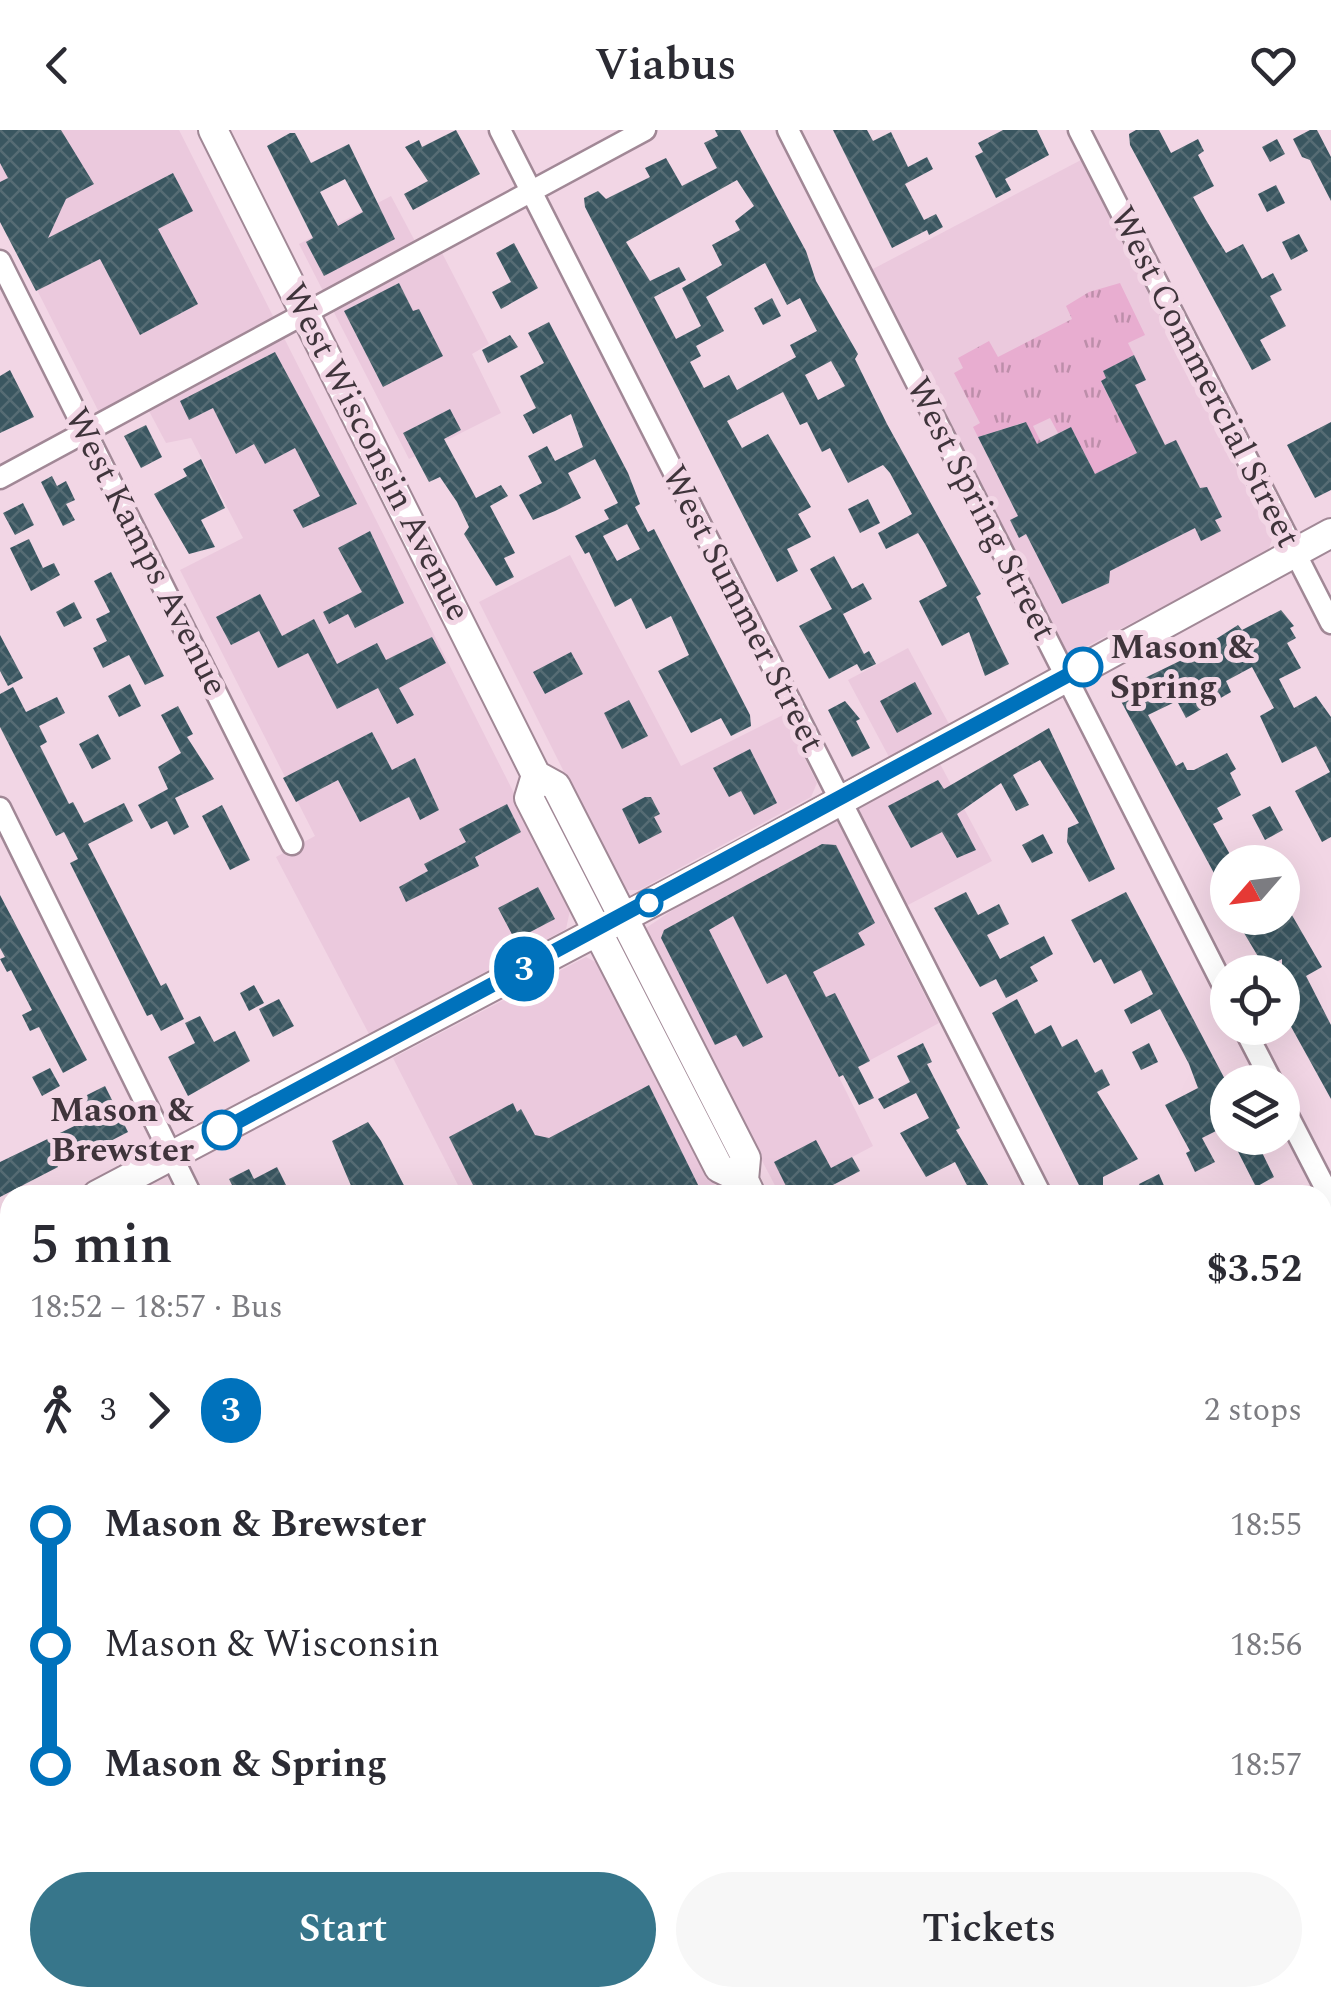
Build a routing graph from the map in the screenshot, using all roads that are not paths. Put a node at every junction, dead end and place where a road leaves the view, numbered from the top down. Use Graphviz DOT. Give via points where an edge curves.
graph roads {
  1 [pos="213,130"];
  2 [pos="500,130"];
  3 [pos="644,130"];
  4 [pos="788,130"];
  5 [pos="1080,130"];
  6 [pos="530,192"];
  7 [pos="0,261"];
  8 [pos="306,314"];
  9 [pos="86,432"];
  10 [pos="0,478"];
  11 [pos="1331,533"];
  12 [pos="1295,552"];
  13 [pos="1331,623"];
  14 [pos="1065,677"];
  15 [pos="533,786"];
  16 [pos="840,800"];
  17 [pos="0,808"];
  18 [pos="292,844"];
  19 [pos="623,917"];
  20 [pos="597,931"];
  21 [pos="1210,960"];
  22 [pos="728,1125"];
  23 [pos="1300,1139"];
  24 [pos="174,1155"];
  25 [pos="116,1185"];
  26 [pos="188,1185"];
  27 [pos="744,1185"];
  28 [pos="748,1185"];
  29 [pos="1036,1185"];
  30 [pos="1323,1185"];
  1 -- 8 [label="main road, West Wisconsin Avenue"];
  2 -- 6 [label="street, West Summer Street"];
  3 -- 6 [label="street"];
  4 -- 14 [label="street, West Spring Street"];
  5 -- 12 [label="street, West Commercial Street"];
  6 -- 8 [label="street"];
  6 -- 16 [label="street, West Summer Street"];
  7 -- 9 [label="street, West Kamps Avenue"];
  8 -- 9 [label="street"];
  8 -- 15 [label="main road, West Wisconsin Avenue"];
  9 -- 10 [label="street"];
  9 -- 18 [label="street, West Kamps Avenue"];
  11 -- 12 [label="main road"];
  12 -- 13 [label="street, West Commercial Street"];
  12 -- 14 [label="main road"];
  14 -- 16 [label="main road"];
  14 -- 21 [label="street, West Spring Street"];
  15 -- 19 [label="main road, West Wisconsin Avenue" via="556,786"];
  15 -- 20 [label="main road, West Wisconsin Avenue"];
  16 -- 19 [label="main road"];
  16 -- 29 [label="street, West Summer Street"];
  17 -- 24 [label="street"];
  19 -- 20 [label="main road"];
  19 -- 22 [label="main road, West Wisconsin Avenue"];
  20 -- 22 [label="main road" via="625,955 697,1091"];
  20 -- 24 [label="main road"];
  20 -- 27 [label="main road, West Wisconsin Avenue" via="719,1168"];
  22 -- 28 [label="main road, West Wisconsin Avenue" via="746,1158"];
  23 -- 30 [label="street"];
  24 -- 25 [label="main road"];
  24 -- 26 [label="street"];
}
